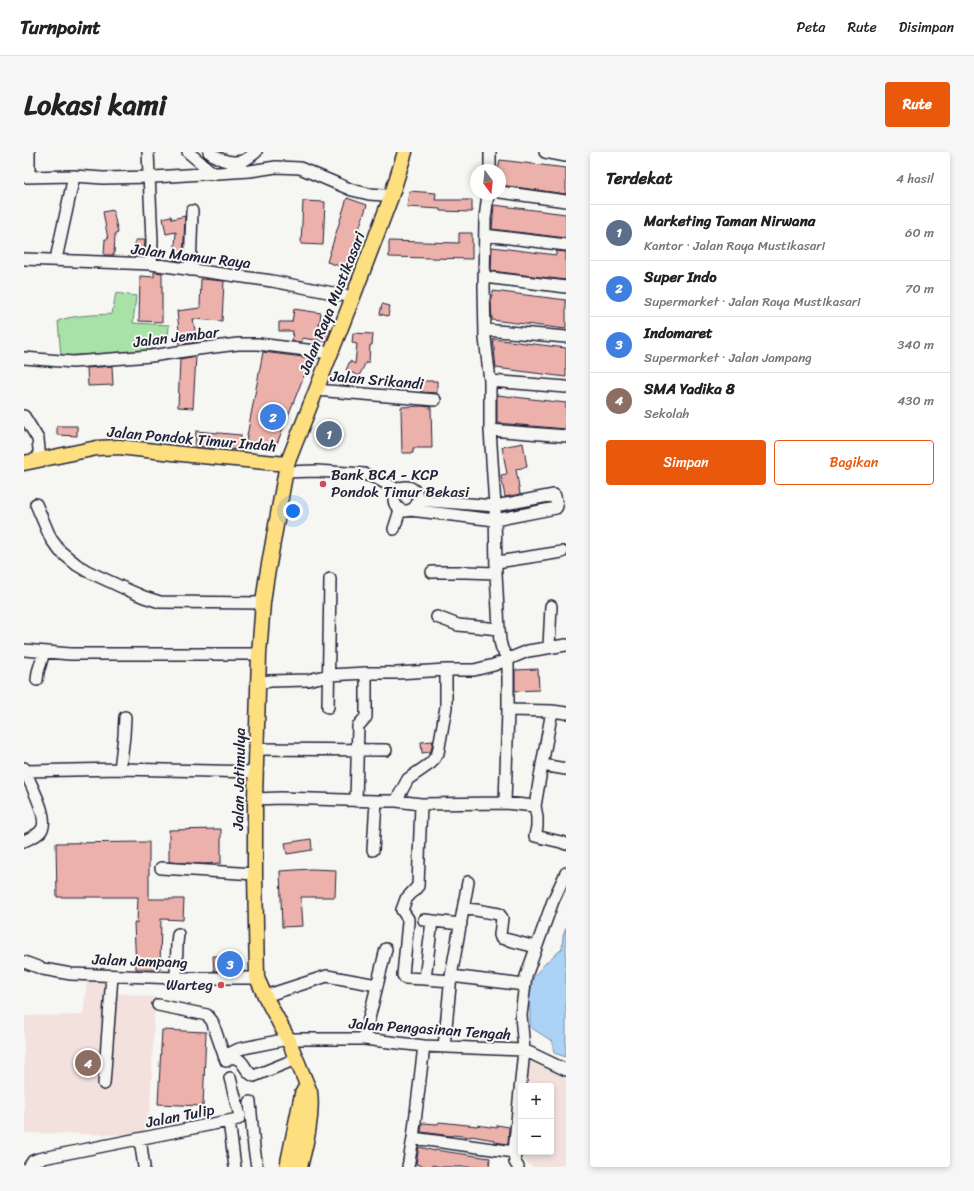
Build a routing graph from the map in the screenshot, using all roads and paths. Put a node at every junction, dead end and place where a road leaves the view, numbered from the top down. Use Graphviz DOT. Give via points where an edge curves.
graph roads {
  1 [pos="29,152"];
  2 [pos="148,152"];
  3 [pos="188,152"];
  4 [pos="209,152"];
  5 [pos="256,152"];
  6 [pos="405,152"];
  7 [pos="490,152"];
  8 [pos="545,152"];
  9 [pos="566,156"];
  10 [pos="490,164"];
  11 [pos="214,174"];
  12 [pos="74,176"];
  13 [pos="26,177"];
  14 [pos="149,177"];
  15 [pos="506,193"];
  16 [pos="392,198"];
  17 [pos="487,200"];
  18 [pos="566,201"];
  19 [pos="192,211"];
  20 [pos="485,235"];
  21 [pos="566,245"];
  22 [pos="24,259"];
  23 [pos="56,260"];
  24 [pos="151,264"];
  25 [pos="190,270"];
  26 [pos="484,277"];
  27 [pos="566,287"];
  28 [pos="353,297"];
  29 [pos="485,330"];
  30 [pos="566,337"];
  31 [pos="331,353"];
  32 [pos="24,358"];
  33 [pos="490,381"];
  34 [pos="566,387"];
  35 [pos="316,390"];
  36 [pos="435,400"];
  37 [pos="24,416"];
  38 [pos="490,430"];
  39 [pos="566,436"];
  40 [pos="40,460"];
  41 [pos="24,463"];
  42 [pos="286,468"];
  43 [pos="398,490"];
  44 [pos="418,500"];
  45 [pos="36,504"];
  46 [pos="495,506"];
  47 [pos="405,510"];
  48 [pos="495,520"];
  49 [pos="394,529"];
  50 [pos="562,552"];
  51 [pos="496,568"];
  52 [pos="432,572"];
  53 [pos="330,579"];
  54 [pos="263,603"];
  55 [pos="551,606"];
  56 [pos="437,617"];
  57 [pos="499,629"];
  58 [pos="566,645"];
  59 [pos="549,647"];
  60 [pos="24,650"];
  61 [pos="44,652"];
  62 [pos="259,654"];
  63 [pos="508,659"];
  64 [pos="446,670"];
  65 [pos="366,673"];
  66 [pos="328,675"];
  67 [pos="37,680"];
  68 [pos="258,683"];
  69 [pos="328,707"];
  70 [pos="508,710"];
  71 [pos="552,711"];
  72 [pos="566,713"];
  73 [pos="125,717"];
  74 [pos="256,749"];
  75 [pos="358,750"];
  76 [pos="386,750"];
  77 [pos="542,765"];
  78 [pos="25,769"];
  79 [pos="120,769"];
  80 [pos="566,769"];
  81 [pos="256,772"];
  82 [pos="255,799"];
  83 [pos="356,801"];
  84 [pos="376,801"];
  85 [pos="396,801"];
  86 [pos="505,803"];
  87 [pos="421,804"];
  88 [pos="534,806"];
  89 [pos="24,841"];
  90 [pos="566,844"];
  91 [pos="373,850"];
  92 [pos="161,868"];
  93 [pos="566,873"];
  94 [pos="255,874"];
  95 [pos="468,882"];
  96 [pos="464,909"];
  97 [pos="461,924"];
  98 [pos="178,934"];
  99 [pos="536,947"];
  100 [pos="386,949"];
  101 [pos="24,962"];
  102 [pos="112,976"];
  103 [pos="176,978"];
  104 [pos="257,978"];
  105 [pos="426,979"];
  106 [pos="451,979"];
  107 [pos="524,984"];
  108 [pos="377,985"];
  109 [pos="265,996"];
  110 [pos="158,1005"];
  111 [pos="288,1039"];
  112 [pos="364,1039"];
  113 [pos="424,1046"];
  114 [pos="444,1047"];
  115 [pos="524,1050"];
  116 [pos="225,1058"];
  117 [pos="296,1059"];
  118 [pos="566,1070"];
  119 [pos="230,1078"];
  120 [pos="104,1084"];
  121 [pos="307,1085"];
  122 [pos="250,1102"];
  123 [pos="229,1121"];
  124 [pos="413,1138"];
  125 [pos="140,1139"];
  126 [pos="514,1152"];
  127 [pos="30,1167"];
  128 [pos="144,1167"];
  129 [pos="235,1167"];
  130 [pos="257,1167"];
  131 [pos="287,1167"];
  132 [pos="300,1167"];
  133 [pos="408,1167"];
  134 [pos="518,1167"];
  1 -- 13 [label="street"];
  2 -- 14 [label="street"];
  3 -- 11 [label="street"];
  4 -- 5 [label="street" via="218,159 243,161"];
  6 -- 16 [label="main road, Jalan Raya Mustikasari"];
  7 -- 10 [label="street"];
  8 -- 9 [label="street"];
  11 -- 14 [label="street"];
  11 -- 16 [label="street" via="276,167 300,168 352,190"];
  12 -- 13 [label="street"];
  12 -- 14 [label="street"];
  12 -- 23 [label="street"];
  14 -- 24 [label="street"];
  15 -- 18 [label="street"];
  16 -- 28 [label="main road, Jalan Raya Mustikasari"];
  17 -- 20 [label="street"];
  19 -- 25 [label="street"];
  20 -- 21 [label="street"];
  20 -- 26 [label="street"];
  22 -- 23 [label="street, Jalan Mamur Raya"];
  23 -- 24 [label="street, Jalan Mamur Raya"];
  24 -- 25 [label="street, Jalan Mamur Raya"];
  25 -- 28 [label="street, Jalan Mamur Raya" via="272,281"];
  26 -- 27 [label="street"];
  26 -- 29 [label="street"];
  28 -- 31 [label="main road, Jalan Raya Mustikasari"];
  29 -- 30 [label="street"];
  29 -- 33 [label="street"];
  31 -- 32 [label="street, Jalan Jembar" via="238,344 151,356 73,362"];
  31 -- 35 [label="main road, Jalan Raya Mustikasari"];
  33 -- 34 [label="street"];
  33 -- 38 [label="street"];
  35 -- 36 [label="street, Jalan Srikandi"];
  35 -- 42 [label="main road, Jalan Raya Mustikasari"];
  37 -- 40 [label="street" via="38,439"];
  38 -- 39 [label="street"];
  38 -- 46 [label="street"];
  40 -- 41 [label="main road, Jalan Pondok Timur Indah"];
  40 -- 42 [label="main road, Jalan Pondok Timur Indah" via="97,448 119,447"];
  42 -- 43 [label="street" via="364,474"];
  42 -- 54 [label="main road, Jalan Jatimulya"];
  43 -- 44 [label="street" via="410,488 417,494"];
  43 -- 47 [label="street" via="394,495 394,501 396,506"];
  44 -- 46 [label="street"];
  44 -- 47 [label="street" via="416,506"];
  45 -- 54 [label="street" via="51,539 60,551 87,571 144,597 160,602"];
  46 -- 48 [label="street"];
  46 -- 48 [label="street" via="554,495 557,506"];
  47 -- 48 [label="street"];
  47 -- 49 [label="street"];
  48 -- 51 [label="street"];
  50 -- 51 [label="street"];
  51 -- 52 [label="street" via="466,572"];
  51 -- 57 [label="street"];
  53 -- 66 [label="street"];
  54 -- 62 [label="main road, Jalan Jatimulya"];
  55 -- 59 [label="street"];
  56 -- 57 [label="street" via="458,625"];
  57 -- 63 [label="street" via="502,649"];
  58 -- 59 [label="street"];
  59 -- 63 [label="street" via="528,651"];
  60 -- 61 [label="street"];
  61 -- 62 [label="street"];
  61 -- 67 [label="street"];
  62 -- 68 [label="main road, Jalan Jatimulya"];
  63 -- 64 [label="street" via="474,670"];
  63 -- 70 [label="street"];
  64 -- 65 [label="street"];
  64 -- 85 [label="street" via="446,706 438,753 431,764 408,779"];
  65 -- 66 [label="street"];
  65 -- 75 [label="street" via="366,717 358,726"];
  66 -- 68 [label="street" via="308,680"];
  66 -- 69 [label="street"];
  68 -- 74 [label="main road, Jalan Jatimulya"];
  70 -- 71 [label="street"];
  70 -- 86 [label="street"];
  71 -- 72 [label="street"];
  71 -- 77 [label="street"];
  73 -- 79 [label="street"];
  74 -- 75 [label="street"];
  74 -- 81 [label="main road, Jalan Jatimulya"];
  75 -- 76 [label="street"];
  75 -- 83 [label="street"];
  77 -- 80 [label="street"];
  77 -- 88 [label="street"];
  78 -- 79 [label="street"];
  78 -- 89 [label="street" via="39,804 44,826 39,833"];
  79 -- 81 [label="street"];
  81 -- 82 [label="main road, Jalan Jatimulya"];
  82 -- 83 [label="street"];
  82 -- 94 [label="main road, Jalan Jatimulya"];
  83 -- 84 [label="street"];
  84 -- 85 [label="street"];
  84 -- 91 [label="street"];
  85 -- 87 [label="street"];
  86 -- 87 [label="street"];
  86 -- 88 [label="street"];
  87 -- 105 [label="street" via="418,886 406,899 402,910 408,919 403,975 405,978"];
  88 -- 90 [label="street" via="537,817 535,836"];
  92 -- 94 [label="street"];
  93 -- 99 [label="street"];
  94 -- 104 [label="main road, Jalan Jatimulya"];
  95 -- 96 [label="street"];
  96 -- 97 [label="street"];
  96 -- 99 [label="street" via="500,914 501,938"];
  97 -- 105 [label="street" via="428,920"];
  97 -- 106 [label="street"];
  98 -- 103 [label="street"];
  99 -- 107 [label="street"];
  100 -- 108 [label="street"];
  101 -- 102 [label="street, Jalan Jampang" via="58,972"];
  102 -- 103 [label="street, Jalan Jampang"];
  102 -- 120 [label="street"];
  103 -- 104 [label="street, Jalan Jampang"];
  104 -- 109 [label="main road, Jalan Jatimulya"];
  105 -- 106 [label="street"];
  106 -- 107 [label="street"];
  106 -- 114 [label="street"];
  107 -- 115 [label="street" via="521,1015"];
  108 -- 109 [label="street" via="327,976"];
  108 -- 112 [label="street"];
  109 -- 111 [label="main road, Jalan Jatimulya"];
  110 -- 116 [label="street" via="210,1017"];
  111 -- 112 [label="street, Jalan Pengasinan Tengah"];
  111 -- 116 [label="street, Jalan Pengasinan Tengah" via="238,1049"];
  111 -- 117 [label="main road, Jalan Jatimulya"];
  112 -- 113 [label="street, Jalan Pengasinan Tengah"];
  113 -- 114 [label="street, Jalan Pengasinan Tengah"];
  113 -- 124 [label="street"];
  114 -- 115 [label="street, Jalan Pengasinan Tengah"];
  115 -- 118 [label="street, Jalan Pengasinan Tengah"];
  115 -- 126 [label="street"];
  116 -- 117 [label="street" via="242,1061 254,1076"];
  117 -- 121 [label="main road, Jalan Jatimulya"];
  119 -- 123 [label="street" via="240,1117"];
  121 -- 131 [label="main road" via="302,1094"];
  121 -- 132 [label="main road, Jalan Jatimulya" via="311,1101"];
  122 -- 130 [label="street"];
  123 -- 125 [label="street, Jalan Tulip"];
  123 -- 129 [label="street, Jalan Tulip"];
  124 -- 126 [label="street"];
  124 -- 133 [label="street"];
  125 -- 127 [label="street, Jalan Tulip" via="38,1159 33,1161"];
  125 -- 128 [label="street"];
  126 -- 134 [label="street"];
}
